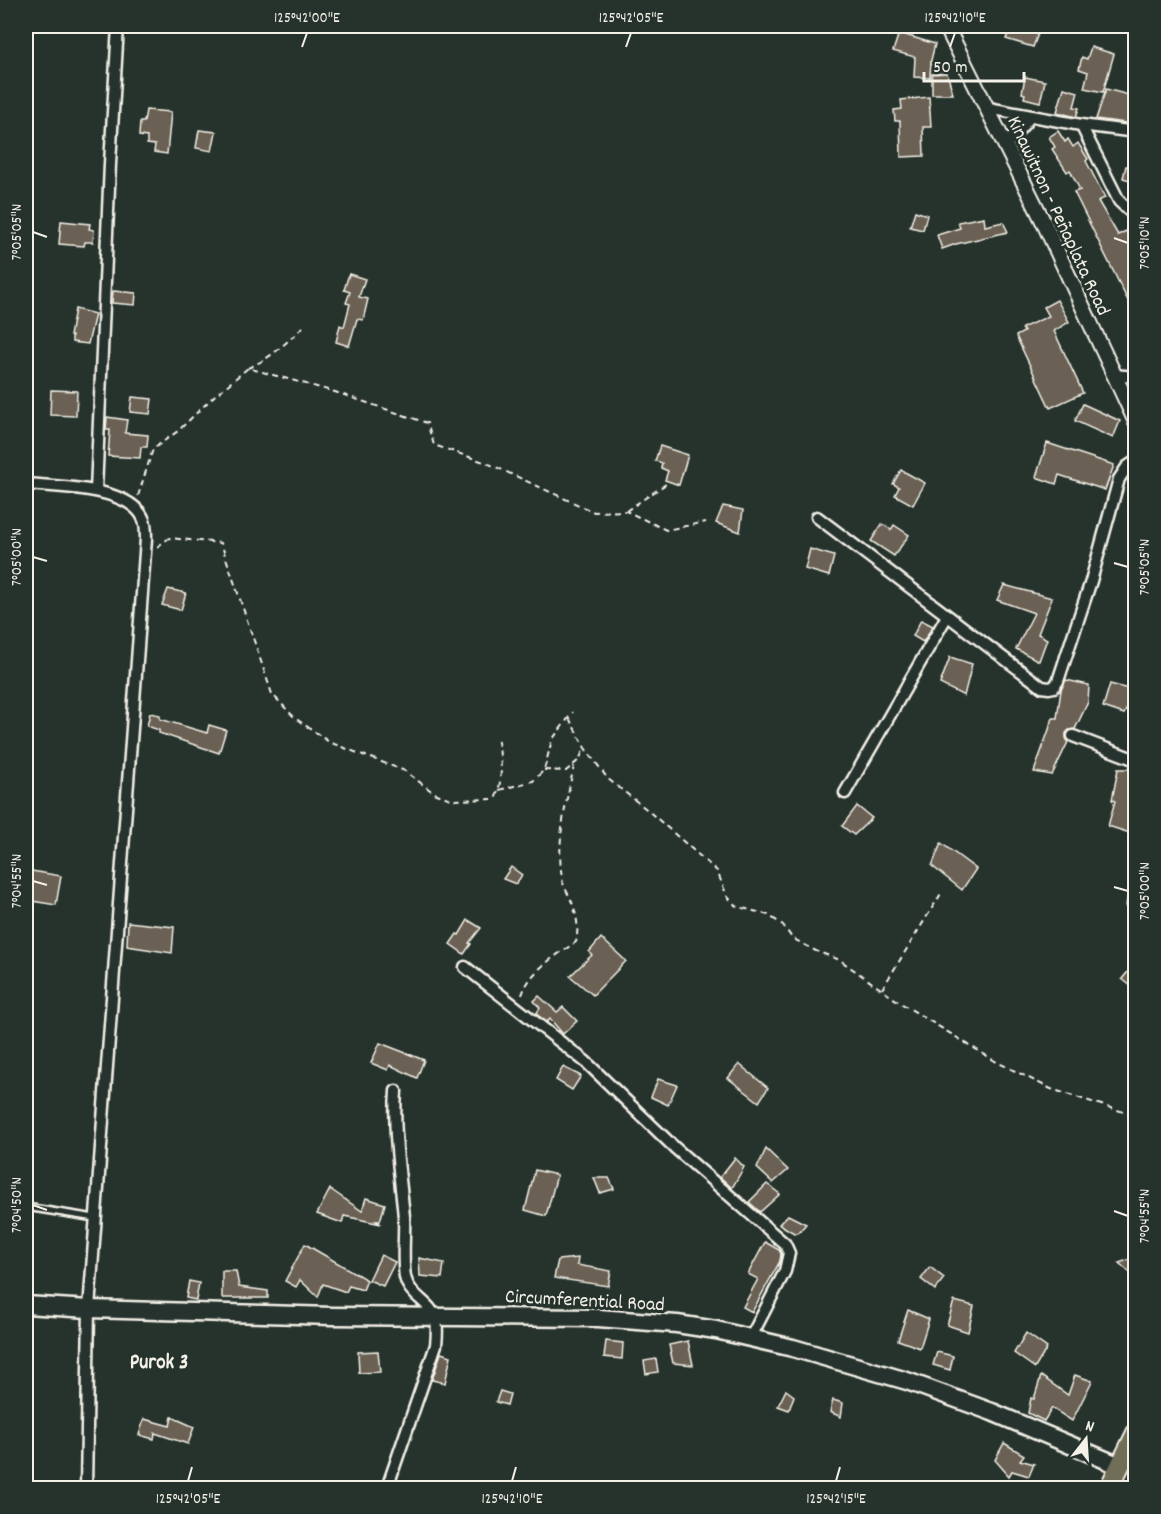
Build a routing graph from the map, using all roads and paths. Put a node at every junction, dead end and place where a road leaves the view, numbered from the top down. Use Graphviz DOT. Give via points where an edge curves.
graph roads {
  1 [pos="118,26"];
  2 [pos="946,26"];
  3 [pos="988,108"];
  4 [pos="1030,116"];
  5 [pos="1081,125"];
  6 [pos="1136,132"];
  7 [pos="1005,146"];
  8 [pos="1136,217"];
  9 [pos="303,327"];
  10 [pos="248,368"];
  11 [pos="1113,375"];
  12 [pos="1136,377"];
  13 [pos="1136,422"];
  14 [pos="1136,461"];
  15 [pos="26,484"];
  16 [pos="666,484"];
  17 [pos="96,491"];
  18 [pos="135,506"];
  19 [pos="626,511"];
  20 [pos="817,517"];
  21 [pos="706,522"];
  22 [pos="169,538"];
  23 [pos="947,616"];
  24 [pos="573,712"];
  25 [pos="569,718"];
  26 [pos="1073,736"];
  27 [pos="497,737"];
  28 [pos="585,748"];
  29 [pos="1136,760"];
  30 [pos="574,766"];
  31 [pos="544,770"];
  32 [pos="499,790"];
  33 [pos="845,793"];
  34 [pos="1136,887"];
  35 [pos="942,892"];
  36 [pos="1136,912"];
  37 [pos="465,967"];
  38 [pos="882,989"];
  39 [pos="517,1008"];
  40 [pos="396,1092"];
  41 [pos="1136,1116"];
  42 [pos="26,1207"];
  43 [pos="95,1218"];
  44 [pos="26,1305"];
  45 [pos="89,1309"];
  46 [pos="435,1316"];
  47 [pos="751,1337"];
  48 [pos="1136,1433"];
  49 [pos="1120,1466"];
  50 [pos="86,1488"];
  51 [pos="387,1488"];
  52 [pos="1109,1488"];
  1 -- 17 [label="street"];
  2 -- 3 [label="street, Kinawitnon - Peñaplata Road"];
  3 -- 4 [label="street"];
  3 -- 7 [label="street, Kinawitnon - Peñaplata Road"];
  4 -- 5 [label="street"];
  4 -- 7 [label="street"];
  5 -- 6 [label="street"];
  5 -- 8 [label="street" via="1119,201"];
  7 -- 11 [label="street, Kinawitnon - Peñaplata Road"];
  9 -- 10 [label="path" via="261,363"];
  10 -- 18 [label="path" via="153,449"];
  10 -- 19 [label="path" via="427,423 434,445 487,462 594,512"];
  11 -- 12 [label="street"];
  11 -- 13 [label="street, Kinawitnon - Peñaplata Road"];
  14 -- 23 [label="street" via="1119,479 1054,687 1042,687"];
  15 -- 17 [label="street"];
  16 -- 19 [label="path"];
  17 -- 18 [label="street"];
  18 -- 43 [label="street" via="145,520 146,539"];
  19 -- 21 [label="path" via="666,530"];
  20 -- 23 [label="street"];
  22 -- 32 [label="path" via="221,543 272,694 306,728 329,742 405,771 434,793 454,800 495,799"];
  23 -- 33 [label="street"];
  24 -- 25 [label="path"];
  25 -- 28 [label="path"];
  25 -- 31 [label="path" via="552,740"];
  26 -- 29 [label="street"];
  27 -- 32 [label="path" via="502,758"];
  28 -- 30 [label="path"];
  28 -- 38 [label="path" via="608,779 717,871 727,896 736,906 768,915 792,938 840,960"];
  30 -- 31 [label="path" via="566,771"];
  30 -- 39 [label="path" via="564,809 561,866 563,885 579,928 576,942 544,963 524,988"];
  31 -- 32 [label="path" via="533,781"];
  34 -- 36 [label="street"];
  35 -- 38 [label="path"];
  37 -- 39 [label="street"];
  38 -- 41 [label="path" via="995,1061 1051,1089"];
  39 -- 47 [label="street" via="586,1062 675,1148 785,1244 789,1253 786,1271"];
  40 -- 46 [label="street" via="395,1138 404,1219 405,1274 407,1284"];
  42 -- 43 [label="lane"];
  43 -- 45 [label="street"];
  44 -- 45 [label="main road, Circumferential Road"];
  45 -- 46 [label="main road, Circumferential Road"];
  45 -- 50 [label="street"];
  46 -- 47 [label="main road, Circumferential Road" via="598,1318 676,1324"];
  46 -- 51 [label="street" via="436,1345"];
  47 -- 49 [label="main road, Circumferential Road" via="907,1381"];
  48 -- 49 [label="main road"];
  49 -- 52 [label="main road"];
}
